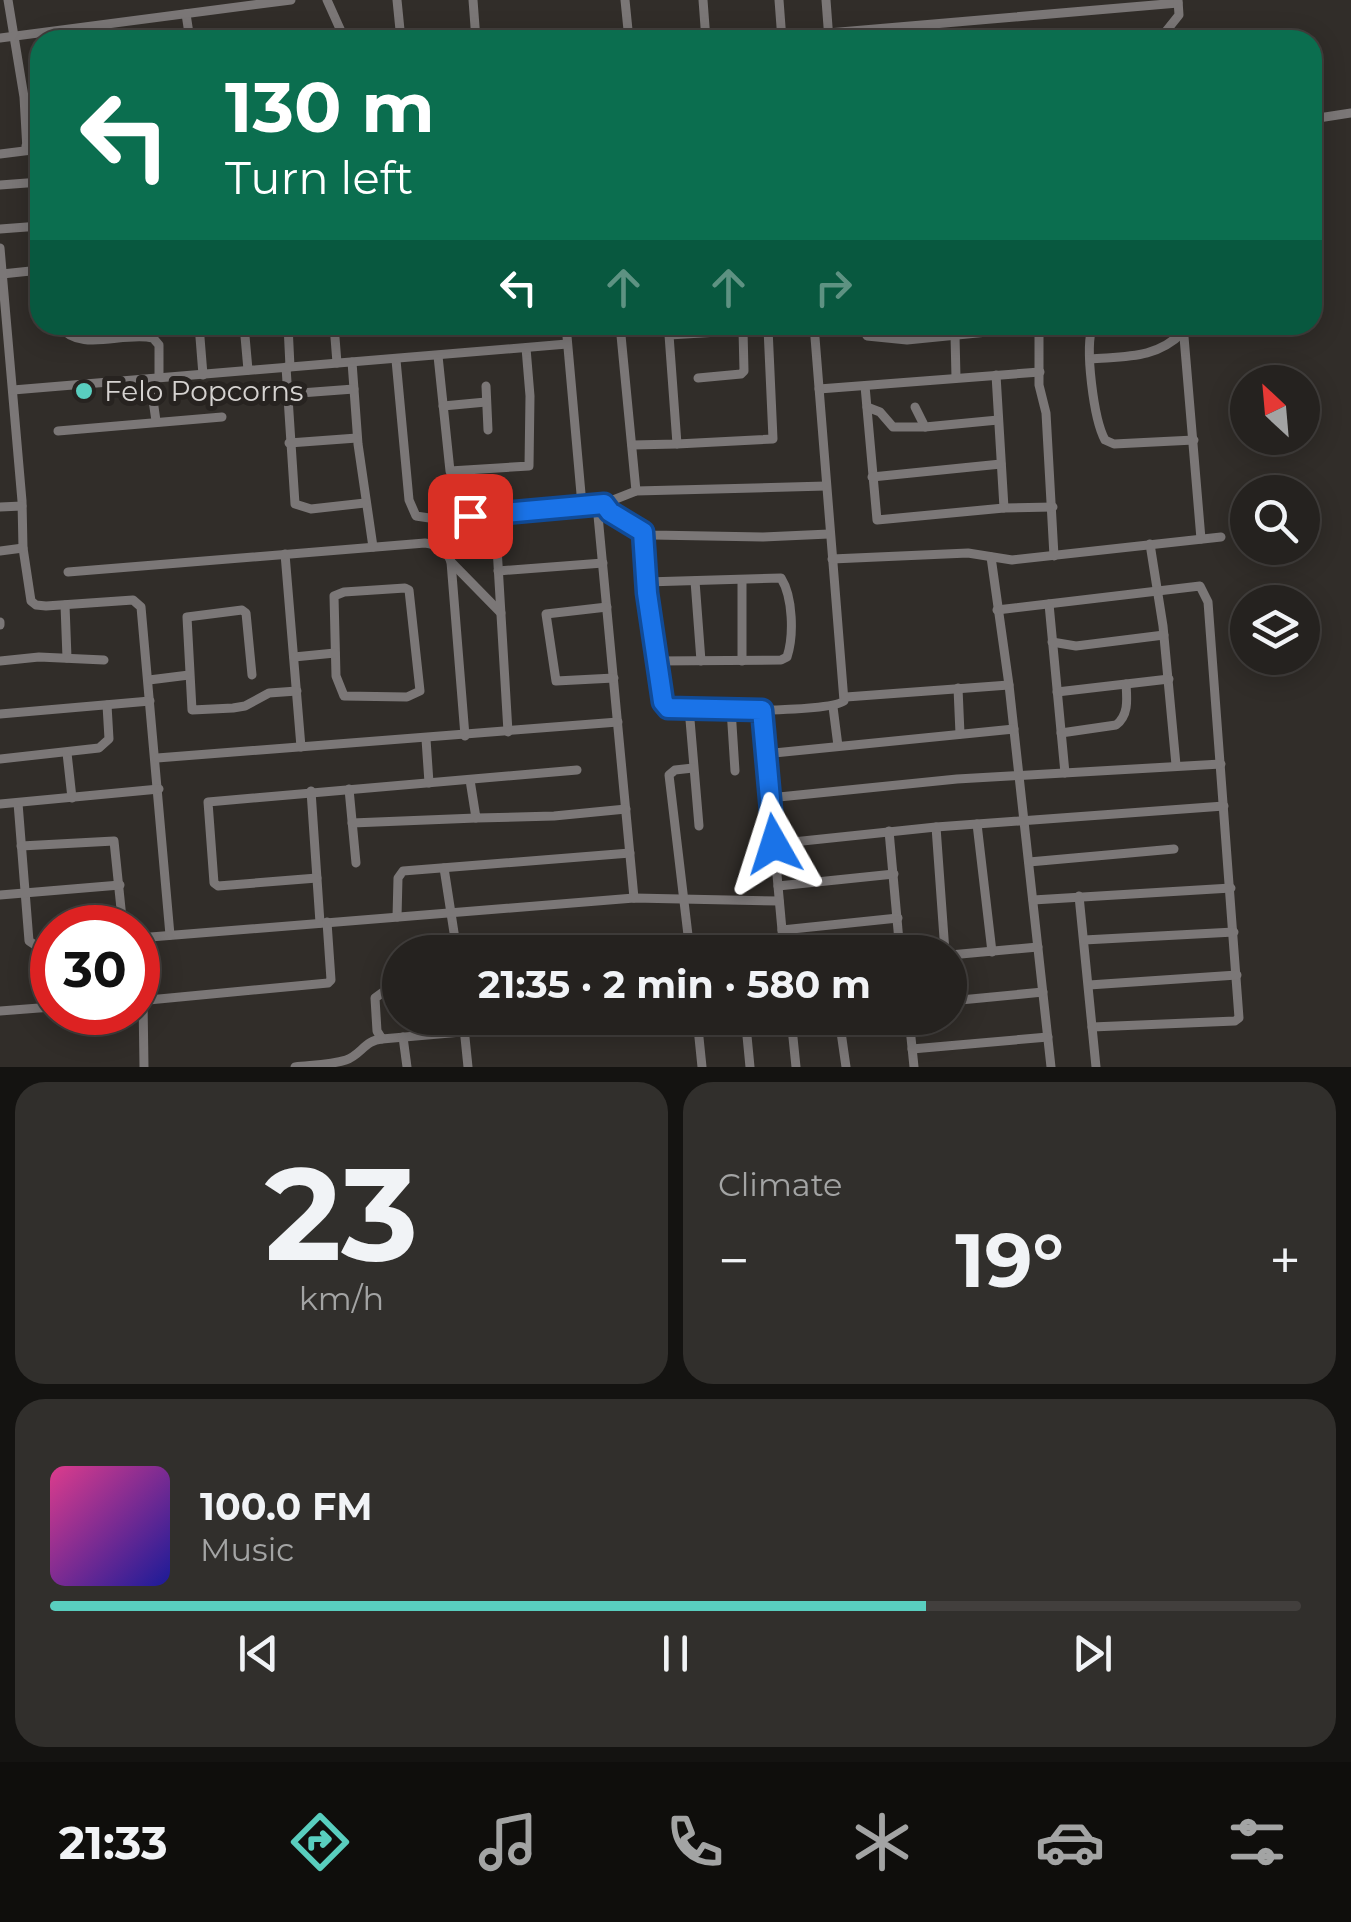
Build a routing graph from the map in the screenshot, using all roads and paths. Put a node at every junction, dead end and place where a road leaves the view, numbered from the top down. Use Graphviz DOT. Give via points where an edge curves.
graph roads {
  1 [pos="8,0"];
  2 [pos="291,0"];
  3 [pos="327,0"];
  4 [pos="397,0"];
  5 [pos="473,0"];
  6 [pos="625,0"];
  7 [pos="703,0"];
  8 [pos="780,0"];
  9 [pos="826,0"];
  10 [pos="1178,1"];
  11 [pos="186,14"];
  12 [pos="66,30"];
  13 [pos="188,30"];
  14 [pos="340,30"];
  15 [pos="400,30"];
  16 [pos="475,30"];
  17 [pos="628,30"];
  18 [pos="705,30"];
  19 [pos="782,30"];
  20 [pos="828,30"];
  21 [pos="888,30"];
  22 [pos="1167,30"];
  23 [pos="30,35"];
  24 [pos="14,37"];
  25 [pos="0,38"];
  26 [pos="1351,113"];
  27 [pos="1322,117"];
  28 [pos="30,142"];
  29 [pos="26,148"];
  30 [pos="30,148"];
  31 [pos="0,154"];
  32 [pos="30,183"];
  33 [pos="0,185"];
  34 [pos="30,226"];
  35 [pos="0,228"];
  36 [pos="0,248"];
  37 [pos="30,271"];
  38 [pos="2,274"];
  39 [pos="3,322"];
  40 [pos="69,335"];
  41 [pos="157,335"];
  42 [pos="200,335"];
  43 [pos="245,335"];
  44 [pos="288,335"];
  45 [pos="335,335"];
  46 [pos="567,335"];
  47 [pos="621,335"];
  48 [pos="669,335"];
  49 [pos="742,335"];
  50 [pos="768,335"];
  51 [pos="815,335"];
  52 [pos="867,335"];
  53 [pos="907,335"];
  54 [pos="955,335"];
  55 [pos="1039,335"];
  56 [pos="1090,335"];
  57 [pos="1177,335"];
  58 [pos="1184,335"];
  59 [pos="157,340"];
  60 [pos="907,340"];
  61 [pos="568,344"];
  62 [pos="526,348"];
  63 [pos="438,356"];
  64 [pos="1090,358"];
  65 [pos="396,360"];
  66 [pos="352,362"];
  67 [pos="337,363"];
  68 [pos="288,367"];
  69 [pos="248,370"];
  70 [pos="1040,372"];
  71 [pos="202,375"];
  72 [pos="996,375"];
  73 [pos="698,378"];
  74 [pos="956,378"];
  75 [pos="155,379"];
  76 [pos="486,386"];
  77 [pos="865,386"];
  78 [pos="354,388"];
  79 [pos="819,389"];
  80 [pos="13,390"];
  81 [pos="288,394"];
  82 [pos="486,402"];
  83 [pos="442,406"];
  84 [pos="914,407"];
  85 [pos="866,408"];
  86 [pos="14,411"];
  87 [pos="0,412"];
  88 [pos="222,417"];
  89 [pos="998,420"];
  90 [pos="156,421"];
  91 [pos="925,427"];
  92 [pos="488,430"];
  93 [pos="58,431"];
  94 [pos="358,438"];
  95 [pos="1194,440"];
  96 [pos="289,443"];
  97 [pos="677,444"];
  98 [pos="632,445"];
  99 [pos="1000,464"];
  100 [pos="872,478"];
  101 [pos="826,486"];
  102 [pos="636,491"];
  103 [pos="365,503"];
  104 [pos="600,504"];
  105 [pos="22,506"];
  106 [pos="582,506"];
  107 [pos="0,507"];
  108 [pos="1053,507"];
  109 [pos="1004,508"];
  110 [pos="495,514"];
  111 [pos="643,532"];
  112 [pos="829,534"];
  113 [pos="1221,537"];
  114 [pos="1201,539"];
  115 [pos="1150,544"];
  116 [pos="23,548"];
  117 [pos="373,548"];
  118 [pos="0,551"];
  119 [pos="285,554"];
  120 [pos="1054,556"];
  121 [pos="991,557"];
  122 [pos="832,560"];
  123 [pos="450,562"];
  124 [pos="603,563"];
  125 [pos="498,571"];
  126 [pos="68,572"];
  127 [pos="742,580"];
  128 [pos="695,581"];
  129 [pos="646,582"];
  130 [pos="1158,591"];
  131 [pos="65,604"];
  132 [pos="1048,604"];
  133 [pos="607,607"];
  134 [pos="997,610"];
  135 [pos="501,612"];
  136 [pos="1164,635"];
  137 [pos="1052,642"];
  138 [pos="335,653"];
  139 [pos="294,657"];
  140 [pos="67,658"];
  141 [pos="104,660"];
  142 [pos="0,661"];
  143 [pos="656,661"];
  144 [pos="701,661"];
  145 [pos="742,661"];
  146 [pos="189,675"];
  147 [pos="252,675"];
  148 [pos="614,678"];
  149 [pos="1169,679"];
  150 [pos="149,680"];
  151 [pos="1126,684"];
  152 [pos="1009,685"];
  153 [pos="958,688"];
  154 [pos="297,690"];
  155 [pos="1057,692"];
  156 [pos="846,697"];
  157 [pos="150,702"];
  158 [pos="108,706"];
  159 [pos="833,707"];
  160 [pos="689,708"];
  161 [pos="731,709"];
  162 [pos="762,710"];
  163 [pos="0,714"];
  164 [pos="618,722"];
  165 [pos="1014,730"];
  166 [pos="508,732"];
  167 [pos="960,734"];
  168 [pos="1061,734"];
  169 [pos="465,736"];
  170 [pos="426,739"];
  171 [pos="838,746"];
  172 [pos="301,747"];
  173 [pos="67,752"];
  174 [pos="764,754"];
  175 [pos="156,758"];
  176 [pos="0,759"];
  177 [pos="1221,764"];
  178 [pos="1176,766"];
  179 [pos="693,768"];
  180 [pos="577,770"];
  181 [pos="736,771"];
  182 [pos="1065,773"];
  183 [pos="1018,775"];
  184 [pos="470,780"];
  185 [pos="429,783"];
  186 [pos="348,788"];
  187 [pos="158,789"];
  188 [pos="311,791"];
  189 [pos="72,798"];
  190 [pos="769,798"];
  191 [pos="18,803"];
  192 [pos="0,804"];
  193 [pos="1224,806"];
  194 [pos="626,808"];
  195 [pos="698,809"];
  196 [pos="673,811"];
  197 [pos="476,818"];
  198 [pos="1022,821"];
  199 [pos="352,823"];
  200 [pos="977,824"];
  201 [pos="699,826"];
  202 [pos="936,827"];
  203 [pos="889,831"];
  204 [pos="774,844"];
  205 [pos="22,846"];
  206 [pos="1174,850"];
  207 [pos="630,853"];
  208 [pos="1028,862"];
  209 [pos="356,863"];
  210 [pos="444,868"];
  211 [pos="894,874"];
  212 [pos="317,878"];
  213 [pos="120,885"];
  214 [pos="778,886"];
  215 [pos="1231,888"];
  216 [pos="25,893"];
  217 [pos="0,895"];
  218 [pos="1079,896"];
  219 [pos="685,897"];
  220 [pos="634,898"];
  221 [pos="1032,900"];
  222 [pos="779,901"];
  223 [pos="121,905"];
  224 [pos="453,912"];
  225 [pos="397,917"];
  226 [pos="898,918"];
  227 [pos="323,922"];
  228 [pos="1234,932"];
  229 [pos="170,935"];
  230 [pos="456,935"];
  231 [pos="689,935"];
  232 [pos="782,935"];
  233 [pos="899,935"];
  234 [pos="946,935"];
  235 [pos="160,936"];
  236 [pos="1084,940"];
  237 [pos="30,942"];
  238 [pos="1038,947"];
  239 [pos="992,952"];
  240 [pos="967,953"];
  241 [pos="1237,976"];
  242 [pos="1089,985"];
  243 [pos="1043,992"];
  244 [pos="382,993"];
  245 [pos="160,999"];
  246 [pos="967,999"];
  247 [pos="30,1009"];
  248 [pos="0,1011"];
  249 [pos="1092,1027"];
  250 [pos="142,1035"];
  251 [pos="424,1035"];
  252 [pos="464,1035"];
  253 [pos="699,1035"];
  254 [pos="792,1035"];
  255 [pos="841,1035"];
  256 [pos="911,1035"];
  257 [pos="747,1036"];
  258 [pos="404,1037"];
  259 [pos="1048,1037"];
  260 [pos="382,1039"];
  261 [pos="912,1049"];
  262 [pos="144,1067"];
  263 [pos="295,1067"];
  264 [pos="407,1067"];
  265 [pos="468,1067"];
  266 [pos="702,1067"];
  267 [pos="750,1067"];
  268 [pos="796,1067"];
  269 [pos="846,1067"];
  270 [pos="914,1067"];
  271 [pos="1051,1067"];
  272 [pos="1096,1067"];
  1 -- 24 [label="street"];
  2 -- 11 [label="street"];
  3 -- 14 [label="street"];
  4 -- 15 [label="street"];
  5 -- 16 [label="street"];
  6 -- 17 [label="street"];
  7 -- 18 [label="street"];
  8 -- 19 [label="street"];
  9 -- 20 [label="street"];
  10 -- 21 [label="street"];
  10 -- 22 [label="street" via="1179,16"];
  11 -- 12 [label="street"];
  11 -- 13 [label="street"];
  23 -- 24 [label="street"];
  24 -- 25 [label="street"];
  24 -- 29 [label="street"];
  26 -- 27 [label="street"];
  28 -- 29 [label="street"];
  29 -- 30 [label="street"];
  29 -- 31 [label="street"];
  32 -- 33 [label="street"];
  34 -- 35 [label="street"];
  36 -- 38 [label="street"];
  37 -- 38 [label="street"];
  38 -- 39 [label="street"];
  39 -- 80 [label="street"];
  40 -- 59 [label="street"];
  41 -- 59 [label="street"];
  42 -- 71 [label="street"];
  43 -- 69 [label="street"];
  44 -- 68 [label="street"];
  45 -- 67 [label="street"];
  46 -- 61 [label="street"];
  47 -- 98 [label="street"];
  48 -- 97 [label="street"];
  49 -- 73 [label="street" via="744,371"];
  50 -- 97 [label="street" via="772,438"];
  51 -- 79 [label="street"];
  52 -- 60 [label="street"];
  53 -- 60 [label="street"];
  54 -- 60 [label="street"];
  54 -- 74 [label="street"];
  55 -- 70 [label="street"];
  56 -- 64 [label="street"];
  57 -- 64 [label="street" via="1152,353"];
  58 -- 95 [label="street"];
  59 -- 75 [label="street"];
  61 -- 62 [label="street"];
  61 -- 106 [label="street"];
  62 -- 63 [label="street"];
  62 -- 83 [label="street" via="531,466 450,471"];
  63 -- 65 [label="street"];
  63 -- 83 [label="street"];
  64 -- 95 [label="street" via="1105,440"];
  65 -- 66 [label="street"];
  65 -- 110 [label="street" via="411,511 436,519"];
  66 -- 67 [label="street"];
  66 -- 78 [label="street"];
  67 -- 68 [label="street"];
  68 -- 69 [label="street"];
  68 -- 81 [label="street"];
  69 -- 71 [label="street"];
  70 -- 72 [label="street"];
  70 -- 108 [label="street"];
  71 -- 75 [label="street"];
  72 -- 74 [label="street"];
  72 -- 89 [label="street"];
  74 -- 77 [label="street"];
  75 -- 80 [label="street"];
  75 -- 90 [label="street"];
  76 -- 82 [label="street"];
  77 -- 79 [label="street"];
  77 -- 85 [label="street"];
  78 -- 81 [label="street"];
  78 -- 94 [label="street"];
  79 -- 101 [label="street"];
  80 -- 86 [label="street"];
  81 -- 96 [label="street"];
  82 -- 83 [label="street"];
  82 -- 92 [label="street"];
  84 -- 91 [label="street"];
  85 -- 91 [label="street" via="880,412 892,427"];
  85 -- 100 [label="street"];
  86 -- 87 [label="street"];
  86 -- 105 [label="street"];
  88 -- 90 [label="street"];
  89 -- 91 [label="street"];
  89 -- 99 [label="street"];
  90 -- 93 [label="street"];
  94 -- 96 [label="street"];
  94 -- 103 [label="street"];
  95 -- 114 [label="street"];
  96 -- 103 [label="street" via="298,507"];
  97 -- 98 [label="street"];
  98 -- 102 [label="street"];
  99 -- 100 [label="street"];
  99 -- 109 [label="street"];
  100 -- 109 [label="street" via="874,516 881,521"];
  101 -- 102 [label="street"];
  101 -- 112 [label="street"];
  102 -- 104 [label="street"];
  103 -- 117 [label="street"];
  104 -- 106 [label="street"];
  104 -- 111 [label="street"];
  104 -- 124 [label="street"];
  105 -- 107 [label="street"];
  105 -- 116 [label="street"];
  106 -- 110 [label="street"];
  108 -- 109 [label="street"];
  108 -- 120 [label="street"];
  110 -- 125 [label="street"];
  111 -- 112 [label="street"];
  111 -- 129 [label="street"];
  112 -- 122 [label="street"];
  113 -- 114 [label="street"];
  114 -- 115 [label="street"];
  115 -- 120 [label="street"];
  115 -- 130 [label="street"];
  116 -- 118 [label="street"];
  116 -- 131 [label="street" via="30,601"];
  117 -- 119 [label="street"];
  117 -- 123 [label="street" via="435,544"];
  119 -- 126 [label="street"];
  119 -- 139 [label="street"];
  120 -- 121 [label="street"];
  121 -- 122 [label="street"];
  121 -- 134 [label="street"];
  122 -- 156 [label="street"];
  123 -- 135 [label="street"];
  123 -- 169 [label="street"];
  124 -- 125 [label="street"];
  124 -- 133 [label="street"];
  125 -- 135 [label="street"];
  127 -- 128 [label="street"];
  127 -- 145 [label="street"];
  127 -- 145 [label="street" via="781,578 791,641 782,660"];
  128 -- 129 [label="street"];
  128 -- 144 [label="street"];
  129 -- 143 [label="street"];
  130 -- 132 [label="street"];
  130 -- 136 [label="street"];
  130 -- 177 [label="street" via="1205,590"];
  131 -- 140 [label="street"];
  131 -- 150 [label="street" via="139,604"];
  132 -- 134 [label="street"];
  132 -- 137 [label="street"];
  133 -- 148 [label="street"];
  133 -- 148 [label="street" via="546,614 556,681"];
  134 -- 152 [label="street"];
  135 -- 166 [label="street"];
  136 -- 137 [label="street" via="1076,646"];
  136 -- 149 [label="street"];
  137 -- 155 [label="street"];
  138 -- 138 [label="street" via="332,601 338,593 409,590 421,683 416,696 344,696"];
  138 -- 139 [label="street"];
  139 -- 154 [label="street"];
  140 -- 141 [label="street"];
  140 -- 142 [label="street"];
  143 -- 144 [label="street"];
  143 -- 160 [label="street" via="665,706"];
  144 -- 145 [label="street"];
  146 -- 147 [label="street" via="186,617 242,610"];
  146 -- 150 [label="street"];
  146 -- 154 [label="street" via="193,710 246,706 269,693"];
  148 -- 164 [label="street"];
  149 -- 151 [label="street"];
  149 -- 178 [label="street"];
  150 -- 157 [label="street"];
  151 -- 155 [label="street"];
  151 -- 168 [label="street" via="1123,720"];
  152 -- 153 [label="street"];
  152 -- 165 [label="street"];
  153 -- 156 [label="street"];
  153 -- 167 [label="street"];
  154 -- 172 [label="street"];
  155 -- 168 [label="street"];
  156 -- 159 [label="street"];
  157 -- 158 [label="street"];
  157 -- 175 [label="street"];
  158 -- 163 [label="street"];
  158 -- 173 [label="street" via="106,744"];
  159 -- 162 [label="street"];
  159 -- 171 [label="street"];
  160 -- 161 [label="street"];
  160 -- 179 [label="street"];
  161 -- 162 [label="street"];
  161 -- 181 [label="street"];
  162 -- 174 [label="street"];
  164 -- 166 [label="street"];
  164 -- 194 [label="street"];
  165 -- 167 [label="street"];
  165 -- 183 [label="street"];
  166 -- 169 [label="street"];
  167 -- 171 [label="street"];
  168 -- 182 [label="street"];
  169 -- 170 [label="street"];
  170 -- 172 [label="street"];
  170 -- 185 [label="street"];
  171 -- 174 [label="street"];
  172 -- 175 [label="street"];
  173 -- 176 [label="street"];
  173 -- 189 [label="street"];
  174 -- 190 [label="street"];
  175 -- 187 [label="street"];
  177 -- 178 [label="street"];
  177 -- 193 [label="street"];
  178 -- 182 [label="street"];
  179 -- 195 [label="street"];
  179 -- 196 [label="street" via="670,771"];
  180 -- 184 [label="street"];
  182 -- 183 [label="street"];
  183 -- 190 [label="street"];
  183 -- 198 [label="street"];
  184 -- 185 [label="street"];
  184 -- 197 [label="street"];
  185 -- 186 [label="street"];
  186 -- 188 [label="street"];
  186 -- 199 [label="street"];
  187 -- 189 [label="street"];
  187 -- 229 [label="street"];
  188 -- 212 [label="street"];
  188 -- 212 [label="street" via="207,804 218,886"];
  189 -- 191 [label="street"];
  190 -- 204 [label="street"];
  191 -- 192 [label="street"];
  191 -- 205 [label="street"];
  193 -- 198 [label="street"];
  193 -- 215 [label="street"];
  194 -- 197 [label="street"];
  194 -- 207 [label="street"];
  195 -- 196 [label="street"];
  195 -- 201 [label="street"];
  196 -- 219 [label="street"];
  197 -- 199 [label="street"];
  198 -- 200 [label="street"];
  198 -- 208 [label="street"];
  199 -- 209 [label="street"];
  200 -- 202 [label="street"];
  200 -- 239 [label="street"];
  202 -- 203 [label="street"];
  202 -- 234 [label="street"];
  203 -- 204 [label="street"];
  203 -- 211 [label="street"];
  204 -- 214 [label="street"];
  205 -- 213 [label="street" via="114,841"];
  205 -- 216 [label="street"];
  206 -- 208 [label="street"];
  207 -- 210 [label="street"];
  207 -- 220 [label="street"];
  208 -- 221 [label="street"];
  210 -- 224 [label="street"];
  210 -- 225 [label="street" via="400,873"];
  211 -- 214 [label="street"];
  211 -- 226 [label="street"];
  212 -- 227 [label="street"];
  213 -- 216 [label="street"];
  213 -- 223 [label="street"];
  214 -- 222 [label="street"];
  215 -- 218 [label="street"];
  215 -- 228 [label="street"];
  216 -- 217 [label="street"];
  216 -- 237 [label="street"];
  218 -- 221 [label="street"];
  218 -- 236 [label="street"];
  219 -- 220 [label="street"];
  219 -- 222 [label="street"];
  219 -- 231 [label="street"];
  220 -- 224 [label="street"];
  221 -- 238 [label="street"];
  222 -- 232 [label="street"];
  224 -- 225 [label="street"];
  224 -- 230 [label="street"];
  225 -- 227 [label="street"];
  226 -- 232 [label="street"];
  226 -- 233 [label="street"];
  227 -- 229 [label="street"];
  227 -- 245 [label="street" via="328,983"];
  228 -- 236 [label="street"];
  228 -- 241 [label="street"];
  229 -- 235 [label="street"];
  236 -- 242 [label="street"];
  238 -- 239 [label="street"];
  238 -- 243 [label="street"];
  239 -- 240 [label="street"];
  241 -- 242 [label="street"];
  241 -- 249 [label="street" via="1238,1020"];
  242 -- 249 [label="street"];
  243 -- 246 [label="street"];
  243 -- 259 [label="street"];
  244 -- 260 [label="street" via="375,998"];
  247 -- 248 [label="street"];
  249 -- 272 [label="street"];
  250 -- 262 [label="street"];
  251 -- 258 [label="street"];
  252 -- 265 [label="street"];
  253 -- 266 [label="street"];
  254 -- 268 [label="street"];
  255 -- 269 [label="street"];
  256 -- 261 [label="street"];
  257 -- 267 [label="street"];
  258 -- 260 [label="street"];
  258 -- 264 [label="street"];
  259 -- 261 [label="street"];
  259 -- 271 [label="street"];
  260 -- 263 [label="street" via="344,1061"];
  261 -- 270 [label="street"];
}
